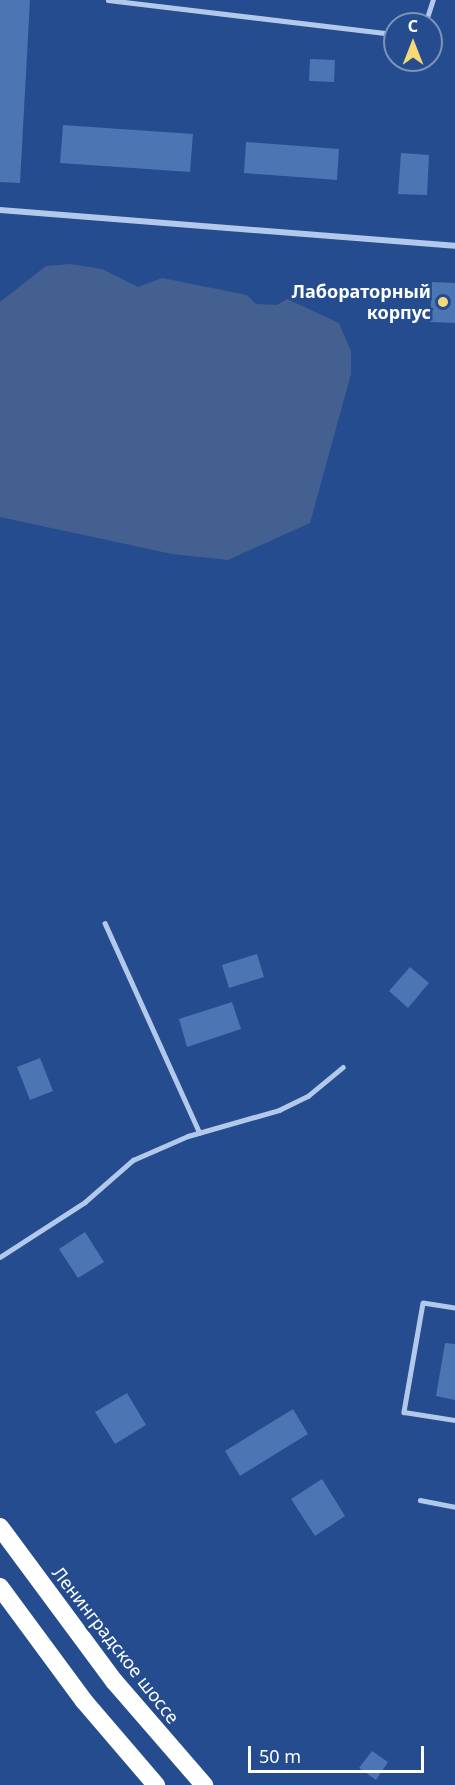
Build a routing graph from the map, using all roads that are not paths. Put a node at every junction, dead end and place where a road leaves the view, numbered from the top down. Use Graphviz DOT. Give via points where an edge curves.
graph roads {
  1 [pos="108,0"];
  2 [pos="383,32"];
  3 [pos="0,210"];
  4 [pos="455,246"];
  5 [pos="105,923"];
  6 [pos="343,1067"];
  7 [pos="200,1133"];
  8 [pos="0,1257"];
  9 [pos="455,1308"];
  10 [pos="455,1420"];
  11 [pos="420,1500"];
  12 [pos="455,1507"];
  13 [pos="0,1527"];
  14 [pos="0,1587"];
  15 [pos="156,1785"];
  16 [pos="204,1785"];
  1 -- 2 [label="lane"];
  3 -- 4 [label="street"];
  5 -- 7 [label="lane"];
  6 -- 7 [label="lane" via="308,1096 279,1110"];
  7 -- 8 [label="lane" via="133,1160 85,1202"];
  9 -- 10 [label="lane" via="423,1303 405,1412"];
  11 -- 12 [label="lane"];
  13 -- 16 [label="highway, Ленинградское шоссе" via="114,1681"];
  14 -- 15 [label="highway" via="84,1701"];
}
